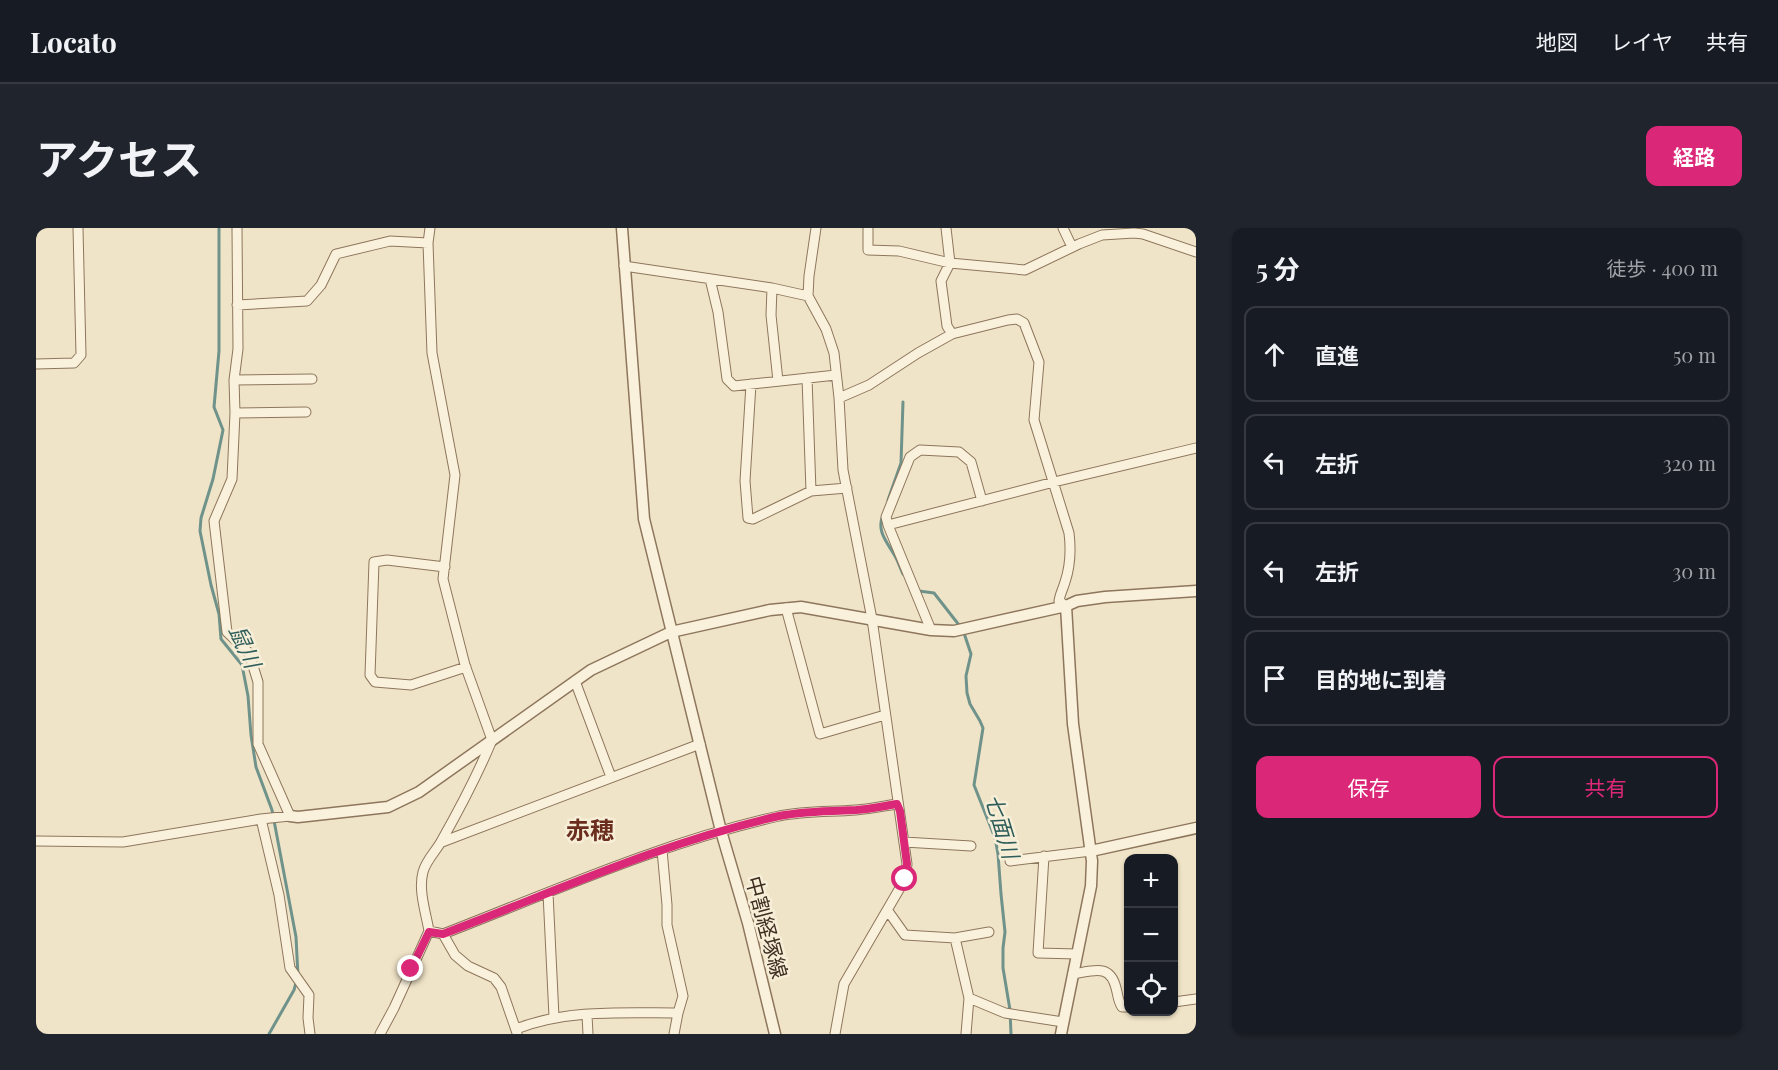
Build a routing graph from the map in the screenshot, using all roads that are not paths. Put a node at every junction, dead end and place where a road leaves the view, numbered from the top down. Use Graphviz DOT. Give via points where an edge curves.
graph roads {
  1 [pos="78,228"];
  2 [pos="237,228"];
  3 [pos="430,228"];
  4 [pos="622,228"];
  5 [pos="816,228"];
  6 [pos="868,228"];
  7 [pos="946,228"];
  8 [pos="1063,228"];
  9 [pos="1133,230"];
  10 [pos="428,243"];
  11 [pos="1072,247"];
  12 [pos="1196,252"];
  13 [pos="950,263"];
  14 [pos="624,266"];
  15 [pos="710,279"];
  16 [pos="772,288"];
  17 [pos="808,296"];
  18 [pos="237,304"];
  19 [pos="952,334"];
  20 [pos="36,364"];
  21 [pos="836,375"];
  22 [pos="807,378"];
  23 [pos="312,379"];
  24 [pos="234,380"];
  25 [pos="778,381"];
  26 [pos="750,384"];
  27 [pos="839,399"];
  28 [pos="306,412"];
  29 [pos="235,413"];
  30 [pos="1196,448"];
  31 [pos="1054,482"];
  32 [pos="846,489"];
  33 [pos="812,491"];
  34 [pos="982,501"];
  35 [pos="888,525"];
  36 [pos="445,567"];
  37 [pos="1196,591"];
  38 [pos="1066,606"];
  39 [pos="786,608"];
  40 [pos="872,619"];
  41 [pos="931,630"];
  42 [pos="671,632"];
  43 [pos="466,667"];
  44 [pos="575,681"];
  45 [pos="885,715"];
  46 [pos="492,740"];
  47 [pos="700,744"];
  48 [pos="611,777"];
  49 [pos="897,804"];
  50 [pos="285,817"];
  51 [pos="264,819"];
  52 [pos="1196,828"];
  53 [pos="721,831"];
  54 [pos="36,841"];
  55 [pos="442,842"];
  56 [pos="904,842"];
  57 [pos="971,846"];
  58 [pos="662,850"];
  59 [pos="1091,851"];
  60 [pos="1044,856"];
  61 [pos="1010,861"];
  62 [pos="548,894"];
  63 [pos="888,910"];
  64 [pos="429,932"];
  65 [pos="989,932"];
  66 [pos="443,934"];
  67 [pos="955,939"];
  68 [pos="1077,954"];
  69 [pos="1073,974"];
  70 [pos="969,998"];
  71 [pos="1196,999"];
  72 [pos="1178,1001"];
  73 [pos="1124,1006"];
  74 [pos="678,1013"];
  75 [pos="587,1015"];
  76 [pos="554,1017"];
  77 [pos="1063,1022"];
  78 [pos="517,1031"];
  79 [pos="310,1034"];
  80 [pos="380,1034"];
  81 [pos="588,1034"];
  82 [pos="674,1034"];
  83 [pos="775,1034"];
  84 [pos="835,1034"];
  85 [pos="966,1034"];
  86 [pos="1061,1034"];
  1 -- 20 [label="street" via="81,355 74,363"];
  2 -- 18 [label="street"];
  3 -- 10 [label="street"];
  4 -- 14 [label="street, 中割経塚線"];
  5 -- 17 [label="street"];
  6 -- 13 [label="street" via="868,250 899,251"];
  7 -- 13 [label="street"];
  8 -- 11 [label="street"];
  9 -- 11 [label="street"];
  9 -- 12 [label="street"];
  10 -- 18 [label="street" via="390,241 336,254 321,285 307,301"];
  10 -- 36 [label="street" via="432,353 455,475"];
  11 -- 13 [label="street" via="1024,270"];
  13 -- 19 [label="street" via="942,281 947,326"];
  14 -- 15 [label="street"];
  14 -- 42 [label="street, 中割経塚線" via="644,519"];
  15 -- 16 [label="street"];
  15 -- 26 [label="street" via="727,379 734,386"];
  16 -- 17 [label="street"];
  16 -- 25 [label="street"];
  17 -- 21 [label="street" via="826,329"];
  18 -- 24 [label="street"];
  19 -- 27 [label="street"];
  19 -- 31 [label="street" via="1008,320 1024,323 1039,362 1034,420"];
  21 -- 22 [label="street"];
  21 -- 27 [label="street"];
  22 -- 25 [label="street"];
  22 -- 33 [label="street"];
  23 -- 24 [label="street"];
  24 -- 29 [label="street"];
  25 -- 26 [label="street"];
  26 -- 33 [label="street" via="745,481 748,518"];
  27 -- 32 [label="street"];
  28 -- 29 [label="street"];
  29 -- 50 [label="street" via="232,479 214,521 227,632 249,653 258,682 258,744"];
  30 -- 31 [label="street"];
  31 -- 34 [label="street"];
  31 -- 38 [label="street" via="1069,533 1065,583 1059,601"];
  32 -- 33 [label="street"];
  32 -- 40 [label="street"];
  34 -- 35 [label="street"];
  34 -- 35 [label="street" via="971,462 959,452 920,450 910,457 886,517"];
  35 -- 41 [label="street"];
  36 -- 43 [label="street" via="444,579"];
  36 -- 43 [label="street" via="374,562 370,675 375,682 411,685"];
  37 -- 38 [label="street" via="1105,597"];
  38 -- 41 [label="street" via="954,631"];
  38 -- 59 [label="street" via="1073,724"];
  39 -- 40 [label="street" via="801,606"];
  39 -- 42 [label="street"];
  39 -- 45 [label="street" via="820,734"];
  40 -- 41 [label="street"];
  40 -- 45 [label="street"];
  42 -- 44 [label="street"];
  42 -- 47 [label="street, 中割経塚線"];
  43 -- 46 [label="street"];
  44 -- 46 [label="street"];
  44 -- 48 [label="street"];
  45 -- 49 [label="street"];
  46 -- 50 [label="street" via="419,792 388,807"];
  46 -- 55 [label="street"];
  47 -- 48 [label="street"];
  47 -- 53 [label="street, 中割経塚線"];
  48 -- 55 [label="street"];
  49 -- 53 [label="street" via="803,812"];
  49 -- 56 [label="street"];
  50 -- 51 [label="street"];
  51 -- 54 [label="street" via="123,842"];
  51 -- 79 [label="street" via="290,968 309,995"];
  52 -- 59 [label="street"];
  53 -- 58 [label="street"];
  53 -- 83 [label="street, 中割経塚線"];
  55 -- 64 [label="street" via="422,875"];
  56 -- 57 [label="street"];
  56 -- 63 [label="street" via="905,879"];
  58 -- 62 [label="street"];
  58 -- 74 [label="street" via="667,925 682,996"];
  59 -- 60 [label="street"];
  59 -- 68 [label="street" via="1091,886"];
  60 -- 61 [label="street"];
  60 -- 68 [label="street" via="1038,953"];
  62 -- 66 [label="street"];
  62 -- 76 [label="street"];
  63 -- 67 [label="street" via="905,935"];
  63 -- 84 [label="street" via="844,984"];
  64 -- 66 [label="street"];
  64 -- 80 [label="street"];
  65 -- 67 [label="street"];
  66 -- 78 [label="street" via="455,955 494,978 501,987"];
  67 -- 70 [label="street"];
  68 -- 69 [label="street"];
  69 -- 73 [label="street" via="1106,971 1114,980 1119,1002"];
  69 -- 77 [label="street"];
  70 -- 77 [label="street" via="1005,1013"];
  70 -- 85 [label="street"];
  71 -- 72 [label="street"];
  74 -- 75 [label="street"];
  74 -- 82 [label="street"];
  75 -- 76 [label="street"];
  75 -- 81 [label="street"];
  76 -- 78 [label="street"];
  77 -- 86 [label="street"];
}
